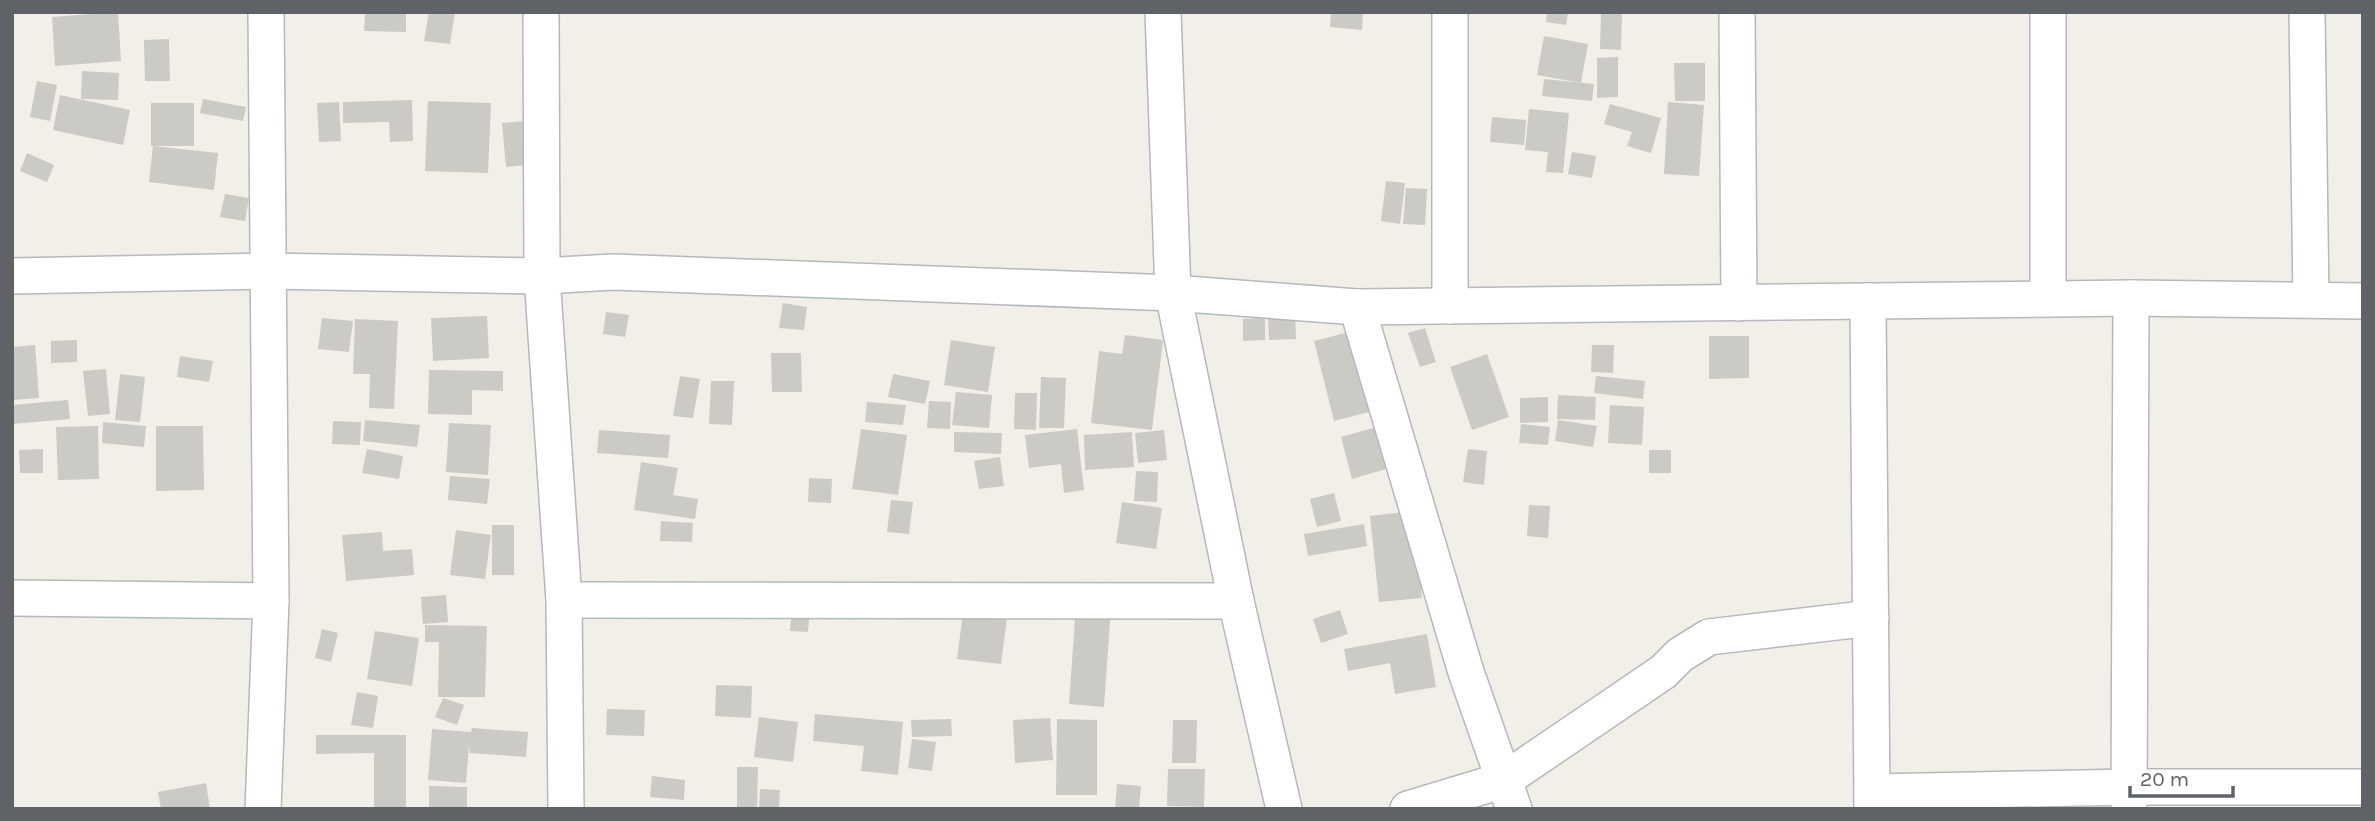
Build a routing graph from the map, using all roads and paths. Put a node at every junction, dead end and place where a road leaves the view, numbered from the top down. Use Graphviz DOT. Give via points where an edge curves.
graph roads {
  1 [pos="267,12"];
  2 [pos="541,12"];
  3 [pos="1163,12"];
  4 [pos="1450,12"];
  5 [pos="1737,12"];
  6 [pos="2048,12"];
  7 [pos="2306,12"];
  8 [pos="268,271"];
  9 [pos="12,276"];
  10 [pos="542,276"];
  11 [pos="1173,293"];
  12 [pos="2131,298"];
  13 [pos="2048,299"];
  14 [pos="2311,300"];
  15 [pos="1868,301"];
  16 [pos="2363,301"];
  17 [pos="1739,303"];
  18 [pos="1450,306"];
  19 [pos="1357,307"];
  20 [pos="12,598"];
  21 [pos="564,600"];
  22 [pos="271,601"];
  23 [pos="1236,601"];
  24 [pos="1871,618"];
  25 [pos="2363,787"];
  26 [pos="1509,794"];
  27 [pos="2129,798"];
  28 [pos="1872,800"];
  29 [pos="263,809"];
  30 [pos="566,809"];
  31 [pos="1284,809"];
  32 [pos="1408,809"];
  1 -- 8 [label="street"];
  2 -- 10 [label="street"];
  3 -- 11 [label="street"];
  4 -- 18 [label="street"];
  5 -- 17 [label="street"];
  6 -- 13 [label="street"];
  7 -- 14 [label="street"];
  8 -- 9 [label="street"];
  8 -- 10 [label="street"];
  8 -- 22 [label="street"];
  10 -- 11 [label="street" via="627,273"];
  10 -- 21 [label="street"];
  11 -- 19 [label="street"];
  11 -- 23 [label="street"];
  12 -- 13 [label="street"];
  12 -- 14 [label="street"];
  12 -- 27 [label="street"];
  13 -- 15 [label="street"];
  14 -- 16 [label="street"];
  15 -- 17 [label="street"];
  15 -- 24 [label="street"];
  17 -- 18 [label="street"];
  18 -- 19 [label="street"];
  19 -- 26 [label="street" via="1466,672"];
  20 -- 22 [label="street"];
  21 -- 23 [label="street"];
  21 -- 30 [label="street"];
  22 -- 29 [label="street"];
  23 -- 31 [label="street"];
  24 -- 26 [label="street" via="1709,637 1680,655"];
  24 -- 28 [label="street"];
  25 -- 27 [label="street"];
  26 -- 32 [label="street"];
  27 -- 28 [label="street"];
}
